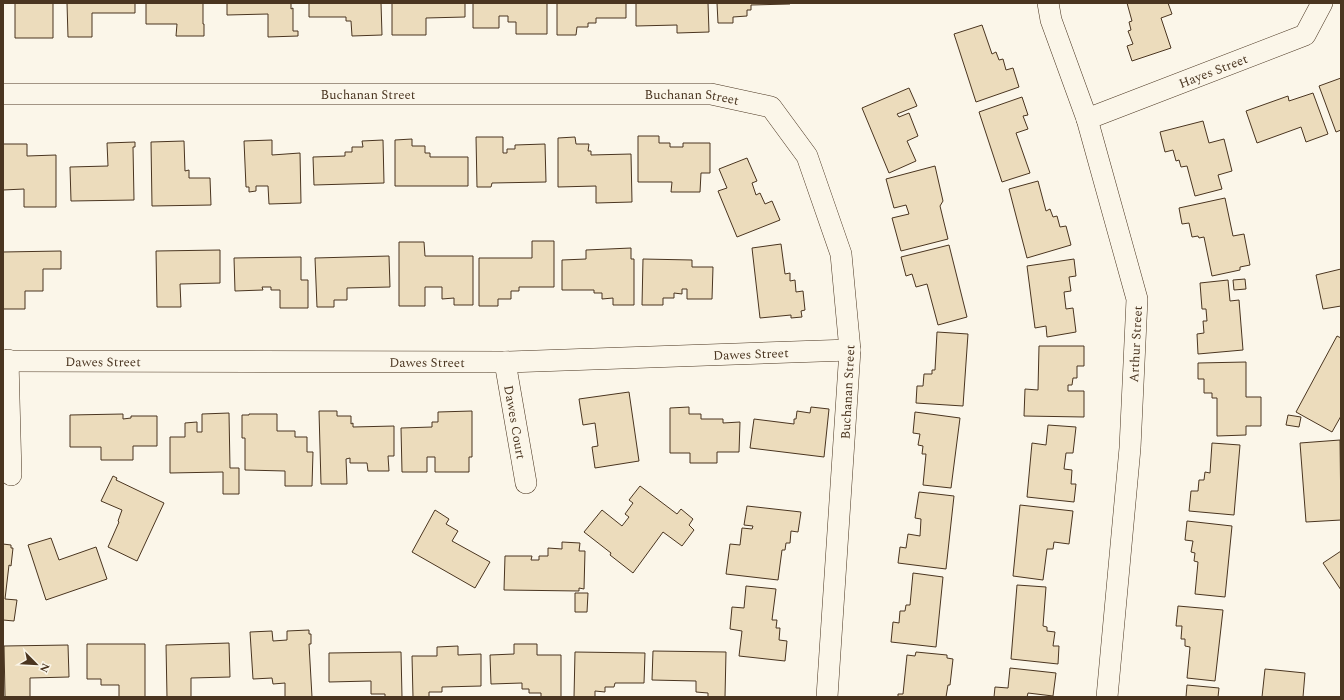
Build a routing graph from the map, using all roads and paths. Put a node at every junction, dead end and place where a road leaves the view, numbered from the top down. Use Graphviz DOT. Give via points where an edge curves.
graph roads {
  1 [pos="1048,3"];
  2 [pos="1322,3"];
  3 [pos="3,94"];
  4 [pos="1087,119"];
  5 [pos="850,350"];
  6 [pos="6,361"];
  7 [pos="505,362"];
  8 [pos="11,475"];
  9 [pos="526,483"];
  10 [pos="827,697"];
  11 [pos="1107,697"];
  1 -- 4 [label="street, Arthur Street" via="1051,20"];
  2 -- 4 [label="street, Hayes Street" via="1305,35"];
  3 -- 5 [label="street, Buchanan Street" via="711,94 771,107 807,156 841,254"];
  4 -- 11 [label="street, Arthur Street" via="1137,299 1130,448"];
  5 -- 7 [label="street, Dawes Street"];
  5 -- 10 [label="street, Buchanan Street"];
  6 -- 7 [label="street, Dawes Street"];
  6 -- 8 [label="street"];
  7 -- 9 [label="street, Dawes Court"];
}
